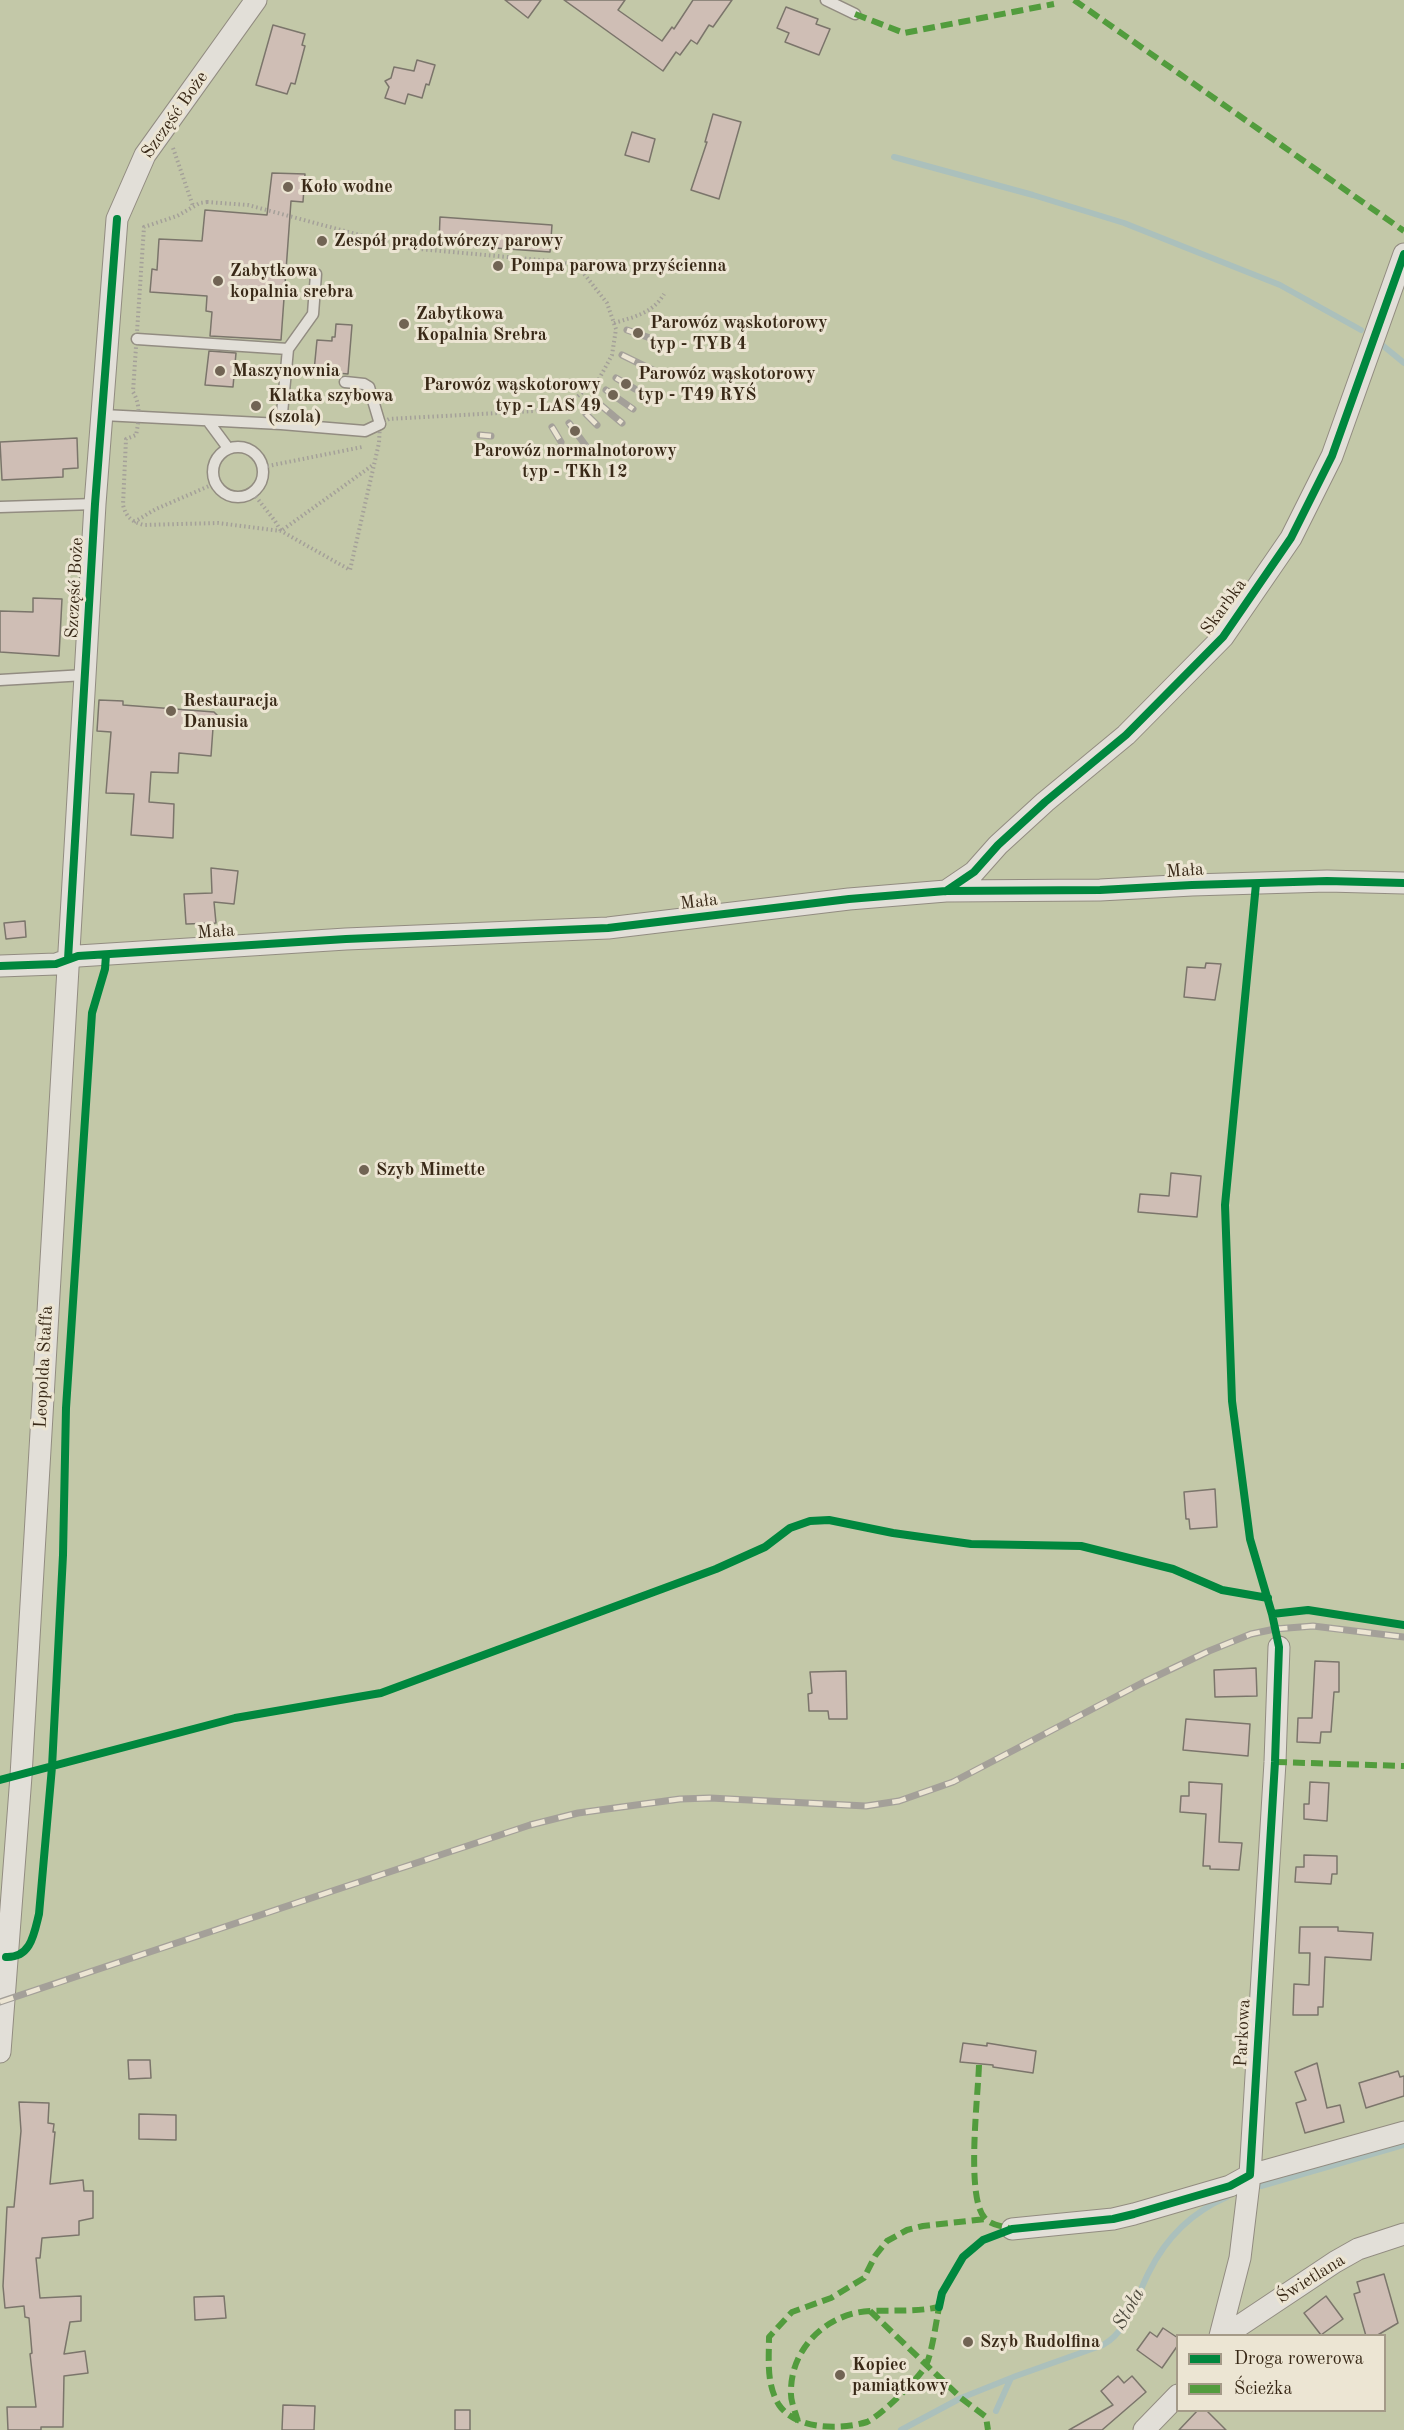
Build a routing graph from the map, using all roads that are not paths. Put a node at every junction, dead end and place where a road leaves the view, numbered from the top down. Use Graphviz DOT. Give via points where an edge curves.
graph roads {
  1 [pos="256,0"];
  2 [pos="826,0"];
  3 [pos="855,14"];
  4 [pos="1404,254"];
  5 [pos="315,274"];
  6 [pos="137,339"];
  7 [pos="288,349"];
  8 [pos="345,382"];
  9 [pos="103,415"];
  10 [pos="208,421"];
  11 [pos="281,424"];
  12 [pos="228,448"];
  13 [pos="95,504"];
  14 [pos="0,507"];
  15 [pos="85,675"];
  16 [pos="0,680"];
  17 [pos="1404,883"];
  18 [pos="946,891"];
  19 [pos="68,959"];
  20 [pos="0,966"];
  21 [pos="1279,1647"];
  22 [pos="10,1778"];
  23 [pos="0,2052"];
  24 [pos="1404,2132"];
  25 [pos="1250,2175"];
  26 [pos="1012,2229"];
  27 [pos="1404,2234"];
  28 [pos="1222,2334"];
  29 [pos="1225,2334"];
  30 [pos="1176,2397"];
  31 [pos="1144,2430"];
  1 -- 9 [label="street, Szczęść Boże" via="145,155 117,219"];
  2 -- 3 [label="lane"];
  4 -- 18 [label="street, Skarbka" via="1332,456 1291,538 1223,637 1126,735 1045,802 974,872"];
  5 -- 7 [label="lane" via="313,314"];
  6 -- 7 [label="lane"];
  7 -- 11 [label="lane"];
  8 -- 11 [label="lane" via="369,387 380,424 365,431"];
  9 -- 10 [label="lane"];
  9 -- 13 [label="street, Szczęść Boże"];
  10 -- 11 [label="lane"];
  10 -- 12 [label="lane"];
  12 -- 12 [label="lane" via="236,446 258,456 263,480 253,493 229,496 216,483 213,468"];
  13 -- 14 [label="lane"];
  13 -- 15 [label="street, Szczęść Boże"];
  15 -- 16 [label="lane"];
  15 -- 19 [label="street, Szczęść Boże"];
  17 -- 18 [label="street, Mała" via="1327,881 1100,890"];
  18 -- 19 [label="street, Mała" via="608,928 280,942"];
  19 -- 20 [label="street, Mała" via="56,964"];
  19 -- 22 [label="street, Leopolda Staffa"];
  21 -- 25 [label="street, Parkowa"];
  22 -- 23 [label="street, Leopolda Staffa"];
  24 -- 25 [label="street"];
  25 -- 26 [label="street" via="1230,2186 1113,2219"];
  25 -- 28 [label="street, Parkowa" via="1239,2258"];
  27 -- 29 [label="street, Świetlana" via="1359,2249 1335,2262"];
  30 -- 31 [label="street"];
}
